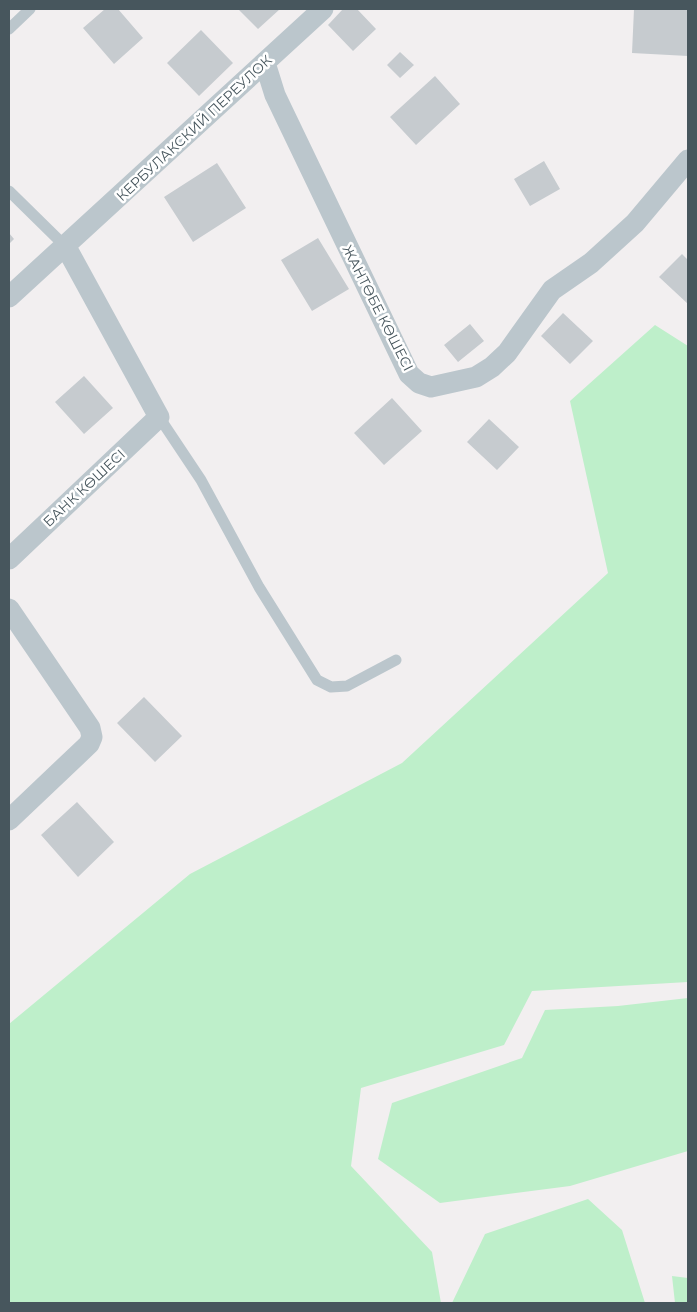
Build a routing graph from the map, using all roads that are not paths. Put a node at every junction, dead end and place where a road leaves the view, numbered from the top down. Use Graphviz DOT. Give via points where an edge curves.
graph roads {
  1 [pos="30,9"];
  2 [pos="323,9"];
  3 [pos="9,28"];
  4 [pos="265,63"];
  5 [pos="688,160"];
  6 [pos="9,191"];
  7 [pos="66,246"];
  8 [pos="9,297"];
  9 [pos="159,417"];
  10 [pos="9,559"];
  11 [pos="9,609"];
  12 [pos="396,660"];
  13 [pos="9,820"];
  1 -- 3 [label="lane"];
  2 -- 4 [label="street, КЕРБУЛАКСКИЙ ПЕРЕУЛОК"];
  4 -- 5 [label="street, ЖАНТӨБЕ КӨШЕСІ" via="275,95 409,374 418,383 431,387 476,377 492,367 507,353 552,290 591,263 635,224"];
  4 -- 7 [label="street, КЕРБУЛАКСКИЙ ПЕРЕУЛОК"];
  6 -- 7 [label="lane"];
  7 -- 8 [label="street"];
  7 -- 9 [label="street"];
  9 -- 10 [label="street, БАНК КӨШЕСІ"];
  9 -- 12 [label="lane" via="201,480 259,587 317,680 331,687 348,686"];
  11 -- 13 [label="street" via="90,728 92,737 89,744"];
}
